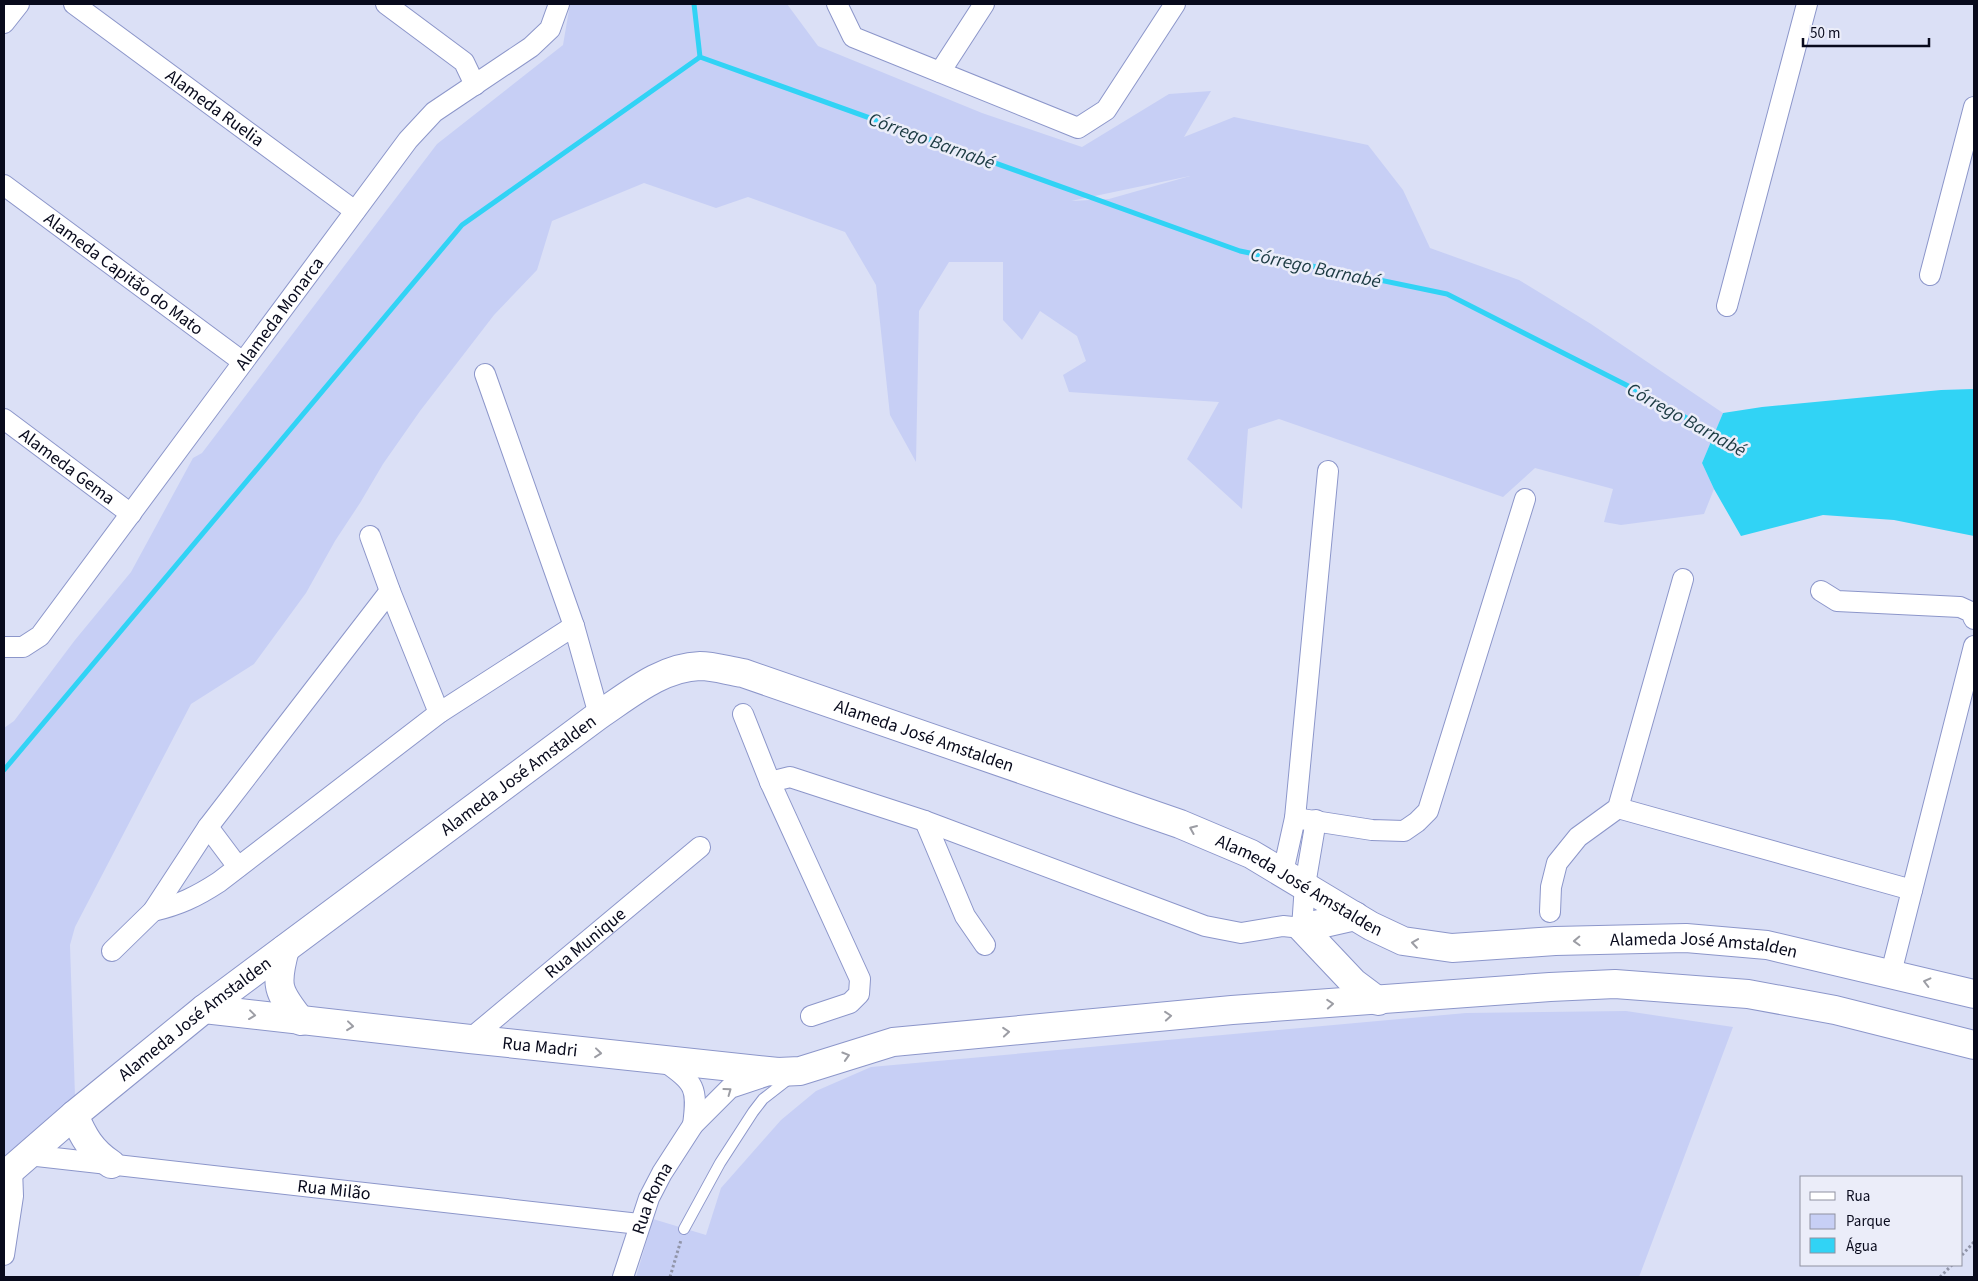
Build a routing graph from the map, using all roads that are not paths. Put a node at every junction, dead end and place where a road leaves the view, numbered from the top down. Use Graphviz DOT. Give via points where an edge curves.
graph roads {
  1 [pos="19,4"];
  2 [pos="74,4"];
  3 [pos="386,4"];
  4 [pos="558,4"];
  5 [pos="838,4"];
  6 [pos="984,4"];
  7 [pos="1175,4"];
  8 [pos="1807,4"];
  9 [pos="4,23"];
  10 [pos="940,72"];
  11 [pos="475,85"];
  12 [pos="1974,107"];
  13 [pos="4,185"];
  14 [pos="355,211"];
  15 [pos="1930,275"];
  16 [pos="1727,306"];
  17 [pos="243,362"];
  18 [pos="484,374"];
  19 [pos="4,419"];
  20 [pos="1328,470"];
  21 [pos="1525,499"];
  22 [pos="131,514"];
  23 [pos="370,536"];
  24 [pos="1683,579"];
  25 [pos="390,591"];
  26 [pos="1821,591"];
  27 [pos="1974,619"];
  28 [pos="574,626"];
  29 [pos="1974,646"];
  30 [pos="13,647"];
  31 [pos="439,713"];
  32 [pos="743,714"];
  33 [pos="599,715"];
  34 [pos="770,782"];
  35 [pos="1618,808"];
  36 [pos="1295,818"];
  37 [pos="1316,820"];
  38 [pos="926,821"];
  39 [pos="208,826"];
  40 [pos="700,847"];
  41 [pos="238,867"];
  42 [pos="1294,878"];
  43 [pos="1912,890"];
  44 [pos="153,911"];
  45 [pos="1550,912"];
  46 [pos="1355,916"];
  47 [pos="1302,928"];
  48 [pos="985,945"];
  49 [pos="285,949"];
  50 [pos="112,951"];
  51 [pos="1891,973"];
  52 [pos="1974,994"];
  53 [pos="1378,1000"];
  54 [pos="204,1009"];
  55 [pos="811,1016"];
  56 [pos="301,1021"];
  57 [pos="470,1039"];
  58 [pos="1974,1045"];
  59 [pos="663,1060"];
  60 [pos="789,1071"];
  61 [pos="74,1115"];
  62 [pos="693,1125"];
  63 [pos="111,1164"];
  64 [pos="15,1166"];
  65 [pos="639,1224"];
  66 [pos="684,1230"];
  67 [pos="4,1255"];
  68 [pos="624,1277"];
  1 -- 9 [label="street"];
  2 -- 14 [label="street, Alameda Ruelia"];
  3 -- 11 [label="street" via="464,62"];
  4 -- 11 [label="street, Alameda Monarca" via="550,29 531,48"];
  5 -- 10 [label="street" via="853,38"];
  6 -- 10 [label="street"];
  7 -- 10 [label="street" via="1106,110 1078,128"];
  8 -- 16 [label="street"];
  11 -- 14 [label="street, Alameda Monarca" via="434,112 408,140"];
  12 -- 15 [label="street"];
  13 -- 17 [label="street, Alameda Capitão do Mato"];
  14 -- 17 [label="street, Alameda Monarca"];
  17 -- 22 [label="street, Alameda Monarca"];
  18 -- 28 [label="street"];
  19 -- 22 [label="street, Alameda Gema"];
  20 -- 36 [label="street"];
  21 -- 37 [label="street" via="1428,811 1404,830 1372,830"];
  22 -- 30 [label="street, Alameda Monarca" via="40,636"];
  23 -- 25 [label="street"];
  24 -- 35 [label="street"];
  25 -- 31 [label="street"];
  25 -- 39 [label="street"];
  26 -- 27 [label="street" via="1837,601 1960,607 1971,612"];
  28 -- 31 [label="street"];
  28 -- 33 [label="street"];
  29 -- 43 [label="street"];
  31 -- 41 [label="street"];
  32 -- 34 [label="street"];
  42 -- 33 [label="street, Alameda José Amstalden, one-way" via="1251,854 1180,824 743,673 700,666 669,672"];
  33 -- 49 [label="street, Alameda José Amstalden"];
  34 -- 38 [label="street" via="790,777"];
  34 -- 55 [label="street" via="860,979 859,994 850,1002"];
  35 -- 43 [label="street"];
  35 -- 45 [label="street" via="1578,838 1557,863 1550,887"];
  36 -- 37 [label="street"];
  36 -- 42 [label="street"];
  37 -- 42 [label="street"];
  38 -- 47 [label="street" via="1205,926 1241,933 1283,926"];
  38 -- 48 [label="street" via="965,916"];
  39 -- 41 [label="street"];
  39 -- 44 [label="street"];
  40 -- 57 [label="street, Rua Munique"];
  41 -- 44 [label="street" via="196,897"];
  42 -- 46 [label="street, Alameda José Amstalden"];
  42 -- 47 [label="street"];
  43 -- 51 [label="street"];
  44 -- 50 [label="street"];
  46 -- 47 [label="street"];
  51 -- 46 [label="street, Alameda José Amstalden, one-way" via="1767,945 1686,938 1554,941 1452,948 1403,941"];
  47 -- 53 [label="street" via="1354,983"];
  49 -- 54 [label="street, Alameda José Amstalden"];
  49 -- 56 [label="street" via="279,974 280,992"];
  52 -- 51 [label="street, Alameda José Amstalden, one-way"];
  53 -- 58 [label="street" via="1614,984 1674,988 1748,994 1835,1010"];
  60 -- 53 [label="street, one-way" via="893,1042 1232,1010"];
  54 -- 56 [label="street, Rua Madri, one-way"];
  54 -- 61 [label="street, Alameda José Amstalden"];
  56 -- 57 [label="street, Rua Madri, one-way"];
  57 -- 59 [label="street, Rua Madri, one-way"];
  59 -- 60 [label="street, Rua Madri"];
  59 -- 62 [label="street, Rua Roma" via="693,1085 696,1103"];
  62 -- 60 [label="street, Rua Roma, one-way" via="730,1088"];
  60 -- 66 [label="lane" via="753,1112 720,1163"];
  61 -- 63 [label="street" via="89,1145"];
  61 -- 64 [label="street, Alameda José Amstalden"];
  62 -- 65 [label="street, Rua Roma" via="662,1173"];
  63 -- 64 [label="street, Rua Milão"];
  63 -- 65 [label="street, Rua Milão"];
  64 -- 67 [label="street"];
  65 -- 68 [label="street, Rua Roma"];
}
